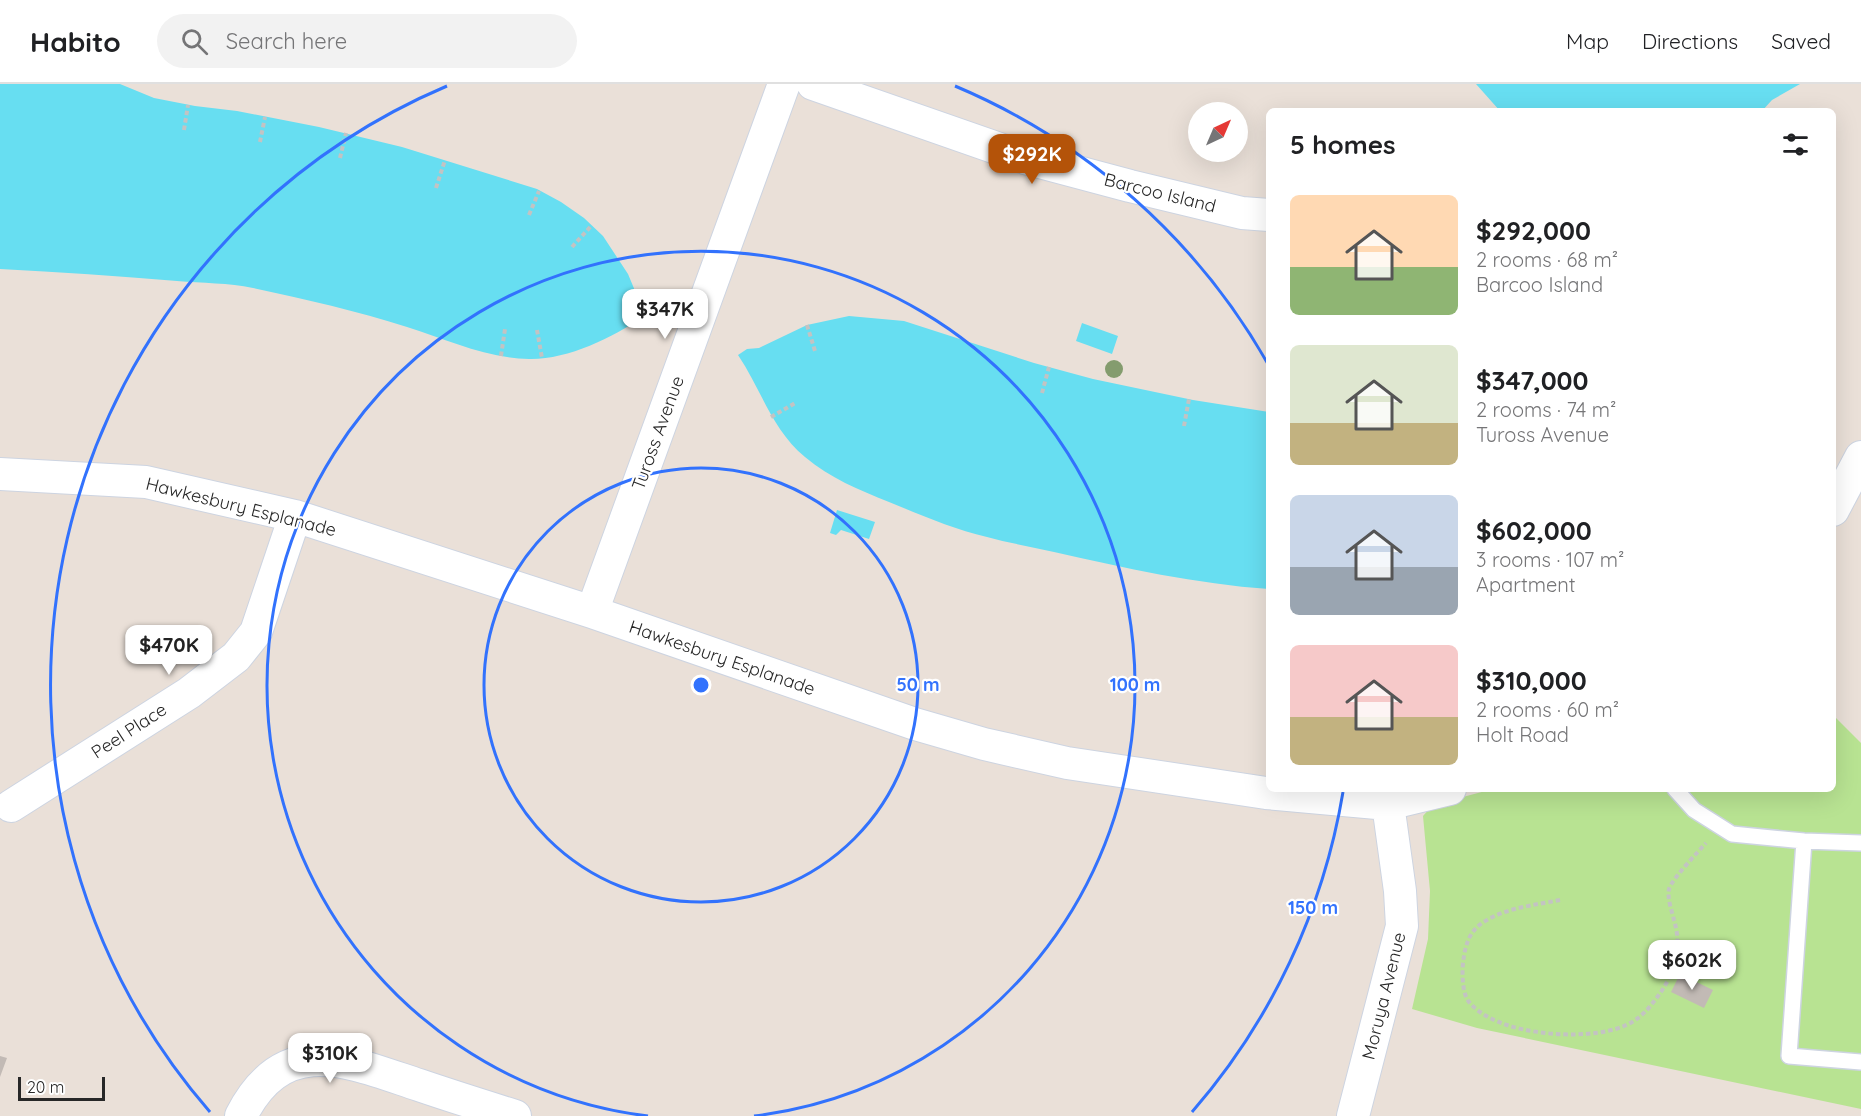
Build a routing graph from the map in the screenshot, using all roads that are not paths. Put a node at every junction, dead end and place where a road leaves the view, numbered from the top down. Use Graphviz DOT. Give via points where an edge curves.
graph roads {
  1 [pos="784,84"];
  2 [pos="813,84"];
  3 [pos="1266,215"];
  4 [pos="1861,457"];
  5 [pos="0,474"];
  6 [pos="1836,504"];
  7 [pos="295,516"];
  8 [pos="592,612"];
  9 [pos="1438,792"];
  10 [pos="1678,792"];
  11 [pos="1388,804"];
  12 [pos="11,806"];
  13 [pos="1804,841"];
  14 [pos="1861,843"];
  15 [pos="1861,1062"];
  16 [pos="241,1116"];
  17 [pos="515,1116"];
  18 [pos="1353,1116"];
  1 -- 8 [label="street, Tuross Avenue"];
  2 -- 3 [label="street, Barcoo Island" via="1025,158 1242,213"];
  4 -- 6 [label="street"];
  5 -- 7 [label="street, Hawkesbury Esplanade" via="146,482"];
  7 -- 8 [label="street, Hawkesbury Esplanade"];
  7 -- 12 [label="street, Peel Place" via="256,632 236,657 189,693"];
  8 -- 11 [label="street, Hawkesbury Esplanade" via="915,724 984,744 1067,763 1254,791"];
  9 -- 11 [label="street, Hawkesbury Esplanade"];
  10 -- 13 [label="lane" via="1694,810 1732,834"];
  11 -- 18 [label="street, Moruya Avenue" via="1402,926"];
  13 -- 14 [label="lane"];
  13 -- 15 [label="lane" via="1789,1056"];
  16 -- 17 [label="street" via="271,1077 284,1068 317,1059 373,1069"];
}
